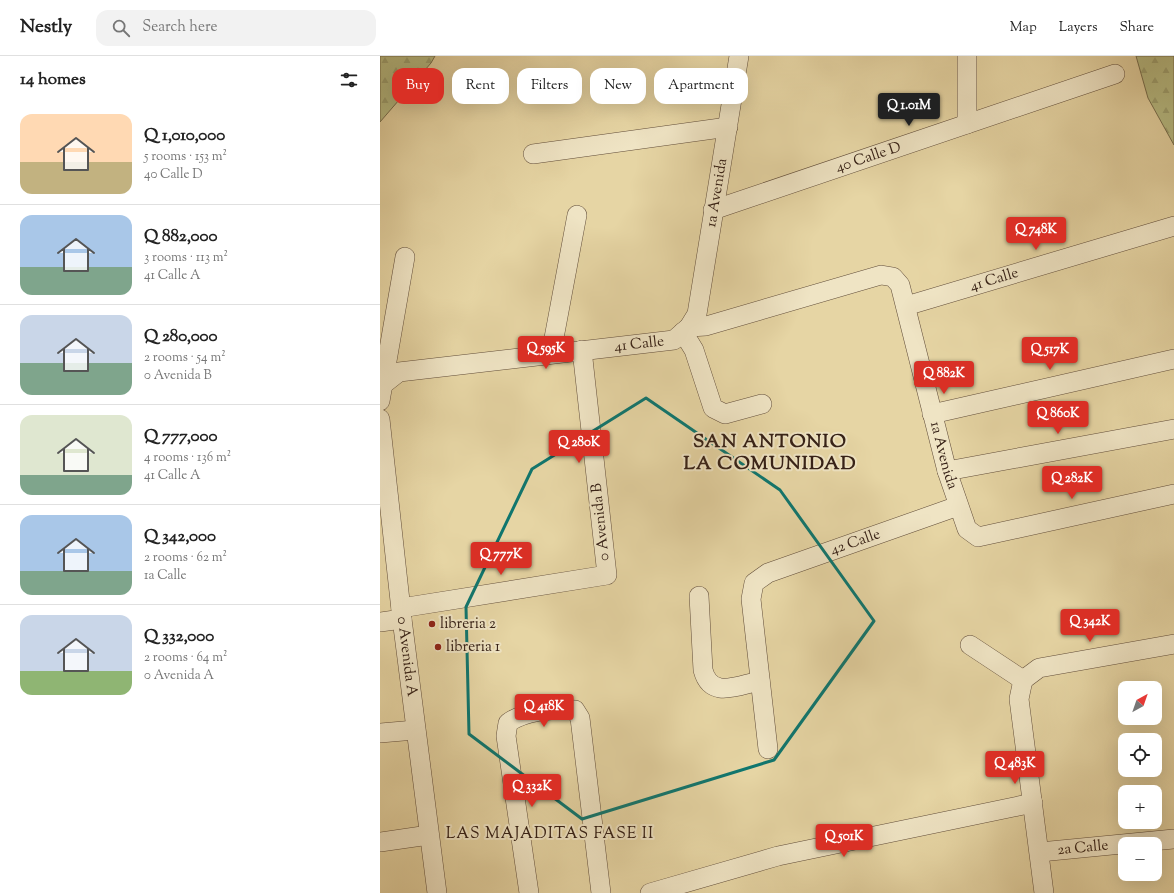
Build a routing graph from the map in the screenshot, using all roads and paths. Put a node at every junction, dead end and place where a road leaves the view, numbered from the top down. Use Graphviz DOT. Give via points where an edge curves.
graph roads {
  1 [pos="739,56"];
  2 [pos="967,56"];
  3 [pos="1115,74"];
  4 [pos="967,124"];
  5 [pos="728,127"];
  6 [pos="533,154"];
  7 [pos="713,210"];
  8 [pos="577,215"];
  9 [pos="1174,226"];
  10 [pos="405,257"];
  11 [pos="893,277"];
  12 [pos="906,306"];
  13 [pos="686,330"];
  14 [pos="582,350"];
  15 [pos="551,354"];
  16 [pos="1174,359"];
  17 [pos="381,392"];
  18 [pos="762,404"];
  19 [pos="932,414"];
  20 [pos="380,419"];
  21 [pos="1174,429"];
  22 [pos="947,471"];
  23 [pos="1174,494"];
  24 [pos="958,506"];
  25 [pos="699,596"];
  26 [pos="401,614"];
  27 [pos="380,622"];
  28 [pos="1174,644"];
  29 [pos="970,645"];
  30 [pos="760,680"];
  31 [pos="1023,680"];
  32 [pos="415,730"];
  33 [pos="380,733"];
  34 [pos="768,749"];
  35 [pos="1033,803"];
  36 [pos="429,835"];
  37 [pos="1174,839"];
  38 [pos="380,842"];
  39 [pos="1040,852"];
  40 [pos="437,893"];
  41 [pos="529,893"];
  42 [pos="601,893"];
  43 [pos="650,893"];
  44 [pos="1044,893"];
  1 -- 5 [label="street, 1a Avenida"];
  2 -- 4 [label="street"];
  3 -- 4 [label="street, 40 Calle D"];
  4 -- 7 [label="street, 40 Calle D"];
  5 -- 6 [label="street"];
  5 -- 7 [label="street, 1a Avenida"];
  7 -- 13 [label="street, 1a Avenida" via="697,314"];
  8 -- 15 [label="street"];
  9 -- 12 [label="street, 41 Calle"];
  10 -- 17 [label="street"];
  11 -- 12 [label="street, 1a Avenida" via="900,285"];
  11 -- 13 [label="street, 41 Calle" via="881,275"];
  12 -- 19 [label="street, 1a Avenida"];
  13 -- 14 [label="street, 41 Calle" via="674,340"];
  13 -- 18 [label="street" via="713,408 724,414"];
  14 -- 15 [label="street, 41 Calle"];
  14 -- 26 [label="street, 0 Avenida B" via="606,575"];
  15 -- 17 [label="street, 41 Calle" via="399,372"];
  16 -- 19 [label="street"];
  19 -- 22 [label="street, 1a Avenida"];
  20 -- 26 [label="street, 0 Avenida A"];
  21 -- 22 [label="street"];
  22 -- 24 [label="street, 1a Avenida"];
  23 -- 24 [label="street, 1a Avenida" via="978,537 967,529"];
  24 -- 30 [label="street, 42 Calle" via="768,573 754,583 751,599"];
  25 -- 30 [label="street" via="703,670 710,685 720,689"];
  26 -- 27 [label="street"];
  26 -- 32 [label="street, 0 Avenida A"];
  28 -- 31 [label="street" via="1039,668"];
  29 -- 31 [label="street"];
  30 -- 34 [label="street"];
  31 -- 35 [label="street" via="1019,698"];
  32 -- 33 [label="street"];
  32 -- 36 [label="street, 0 Avenida A"];
  35 -- 39 [label="street"];
  35 -- 43 [label="street" via="778,856"];
  36 -- 38 [label="street"];
  36 -- 40 [label="street, 0 Avenida A"];
  37 -- 39 [label="street, 2a Calle"];
  39 -- 44 [label="street"];
  41 -- 42 [label="street" via="506,736 508,723 517,716 562,709 574,710 580,718"];
}
